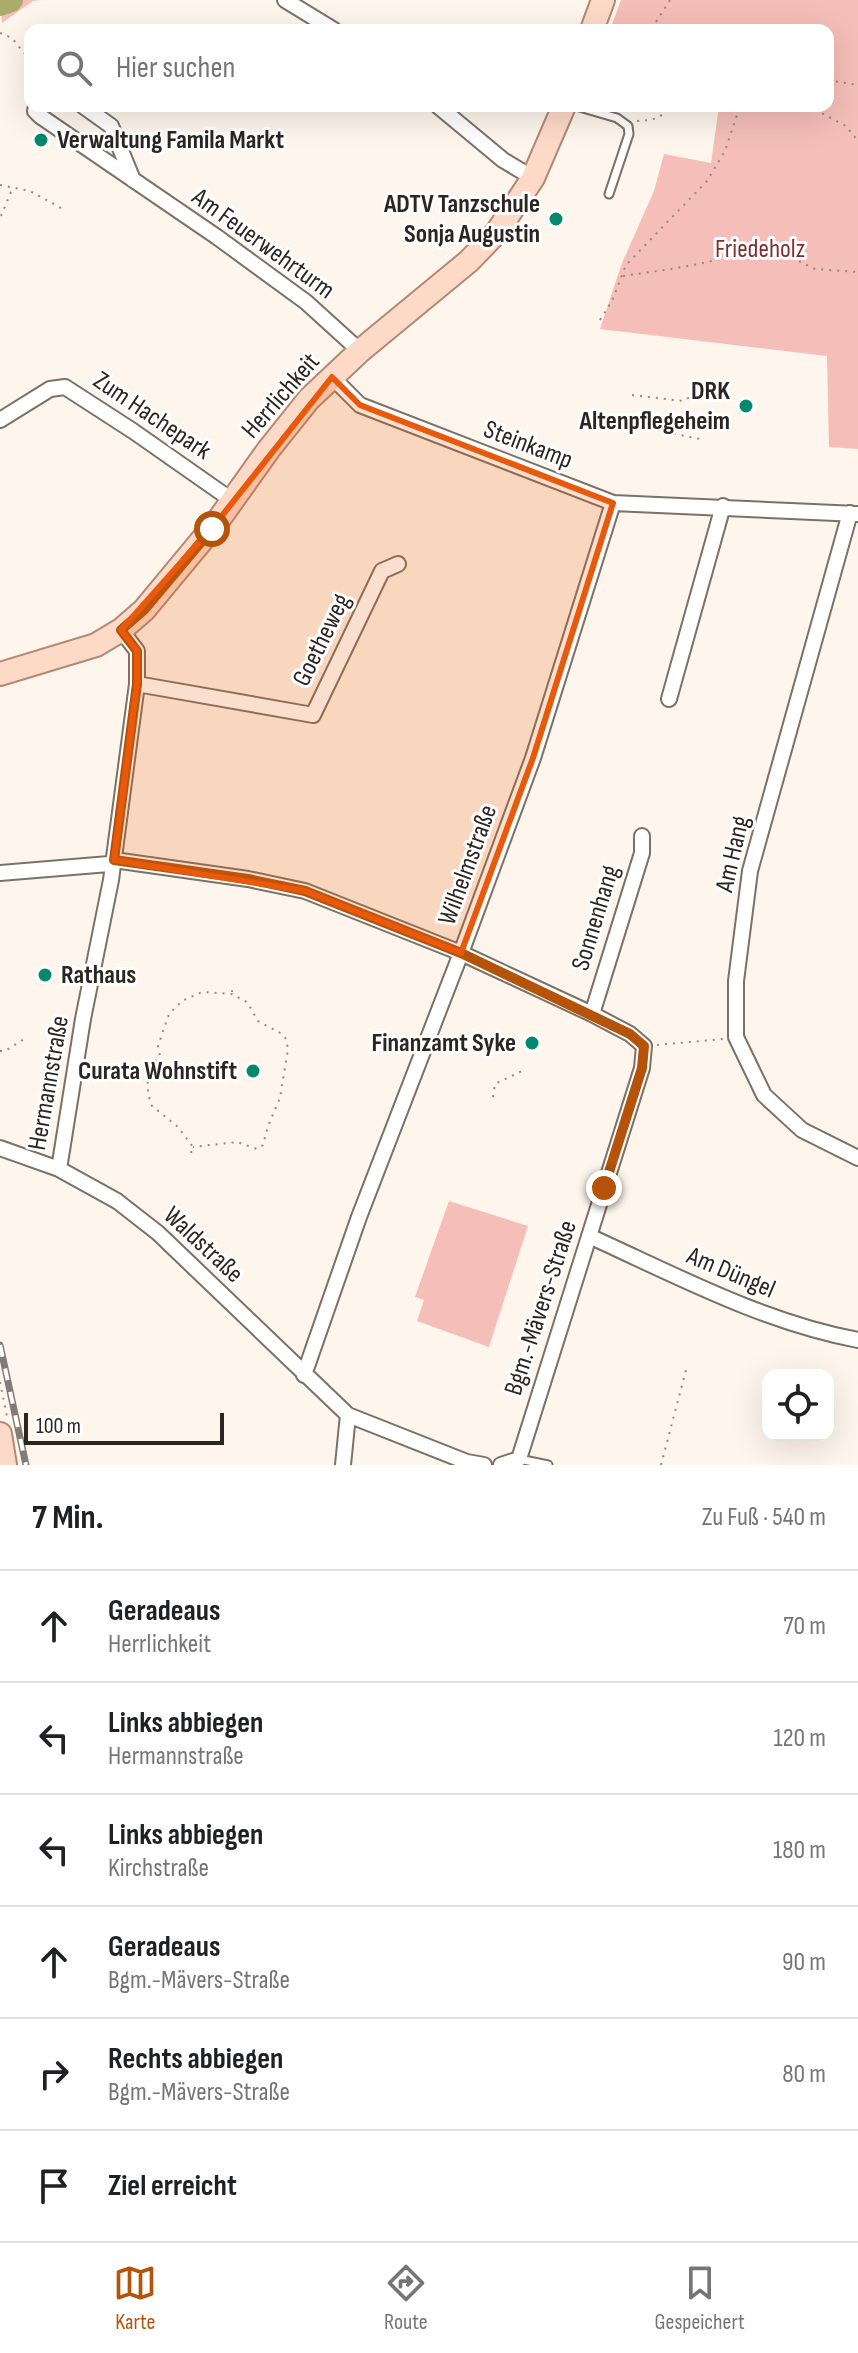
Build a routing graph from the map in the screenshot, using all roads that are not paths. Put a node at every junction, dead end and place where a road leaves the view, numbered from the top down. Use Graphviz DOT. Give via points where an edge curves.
graph roads {
  1 [pos="285,0"];
  2 [pos="603,0"];
  3 [pos="324,24"];
  4 [pos="594,24"];
  5 [pos="36,112"];
  6 [pos="91,112"];
  7 [pos="445,112"];
  8 [pos="561,112"];
  9 [pos="594,112"];
  10 [pos="533,178"];
  11 [pos="133,180"];
  12 [pos="609,194"];
  13 [pos="360,351"];
  14 [pos="332,377"];
  15 [pos="0,420"];
  16 [pos="233,501"];
  17 [pos="613,503"];
  18 [pos="723,506"];
  19 [pos="854,513"];
  20 [pos="398,564"];
  21 [pos="121,630"];
  22 [pos="0,674"];
  23 [pos="137,684"];
  24 [pos="669,699"];
  25 [pos="642,836"];
  26 [pos="114,860"];
  27 [pos="0,873"];
  28 [pos="461,953"];
  29 [pos="592,1014"];
  30 [pos="0,1148"];
  31 [pos="858,1158"];
  32 [pos="59,1169"];
  33 [pos="589,1236"];
  34 [pos="858,1340"];
  35 [pos="304,1375"];
  36 [pos="348,1415"];
  37 [pos="519,1459"];
  38 [pos="343,1465"];
  39 [pos="484,1465"];
  40 [pos="501,1465"];
  41 [pos="548,1465"];
  1 -- 3 [label="street"];
  2 -- 4 [label="main road"];
  5 -- 11 [label="street, Am Feuerwehrturm"];
  6 -- 11 [label="street" via="111,126"];
  7 -- 10 [label="street"];
  8 -- 10 [label="main road, Herrlichkeit"];
  9 -- 12 [label="lane" via="625,122 629,134"];
  10 -- 13 [label="main road, Herrlichkeit" via="497,232 469,261"];
  11 -- 13 [label="street, Am Feuerwehrturm" via="306,302"];
  13 -- 14 [label="main road, Herrlichkeit"];
  14 -- 16 [label="main road, Herrlichkeit" via="285,429"];
  14 -- 17 [label="street, Steinkamp" via="360,405"];
  15 -- 16 [label="street, Zum Hachepark" via="50,389 65,387"];
  16 -- 21 [label="main road, Herrlichkeit" via="144,610"];
  17 -- 18 [label="street, Steinkamp"];
  17 -- 28 [label="street, Wilhelmstraße" via="533,758"];
  18 -- 19 [label="street, Steinkamp"];
  18 -- 24 [label="street"];
  19 -- 31 [label="street, Am Hang" via="750,871 736,981 736,1037 764,1095 802,1130"];
  20 -- 23 [label="street, Goetheweg" via="382,571 313,715"];
  21 -- 22 [label="main road, Herrlichkeit" via="96,645"];
  21 -- 23 [label="street, Hermannstraße" via="137,651"];
  23 -- 26 [label="street, Hermannstraße"];
  25 -- 29 [label="street, Sonnenhang" via="642,853"];
  26 -- 27 [label="street"];
  26 -- 28 [label="street" via="305,891"];
  26 -- 32 [label="street, Hermannstraße"];
  28 -- 29 [label="street"];
  28 -- 35 [label="street, Wilhelmstraße"];
  29 -- 33 [label="street, Bgm.-Mävers-Straße" via="644,1046 642,1068"];
  30 -- 32 [label="street, Waldstraße"];
  32 -- 35 [label="street, Waldstraße" via="117,1201 158,1233"];
  33 -- 34 [label="street, Am Düngel" via="777,1319"];
  33 -- 37 [label="street, Bgm.-Mävers-Straße"];
  35 -- 36 [label="street, Waldstraße"];
  36 -- 38 [label="street"];
  36 -- 39 [label="street, Waldstraße"];
  37 -- 40 [label="street"];
  37 -- 41 [label="lane"];
}
